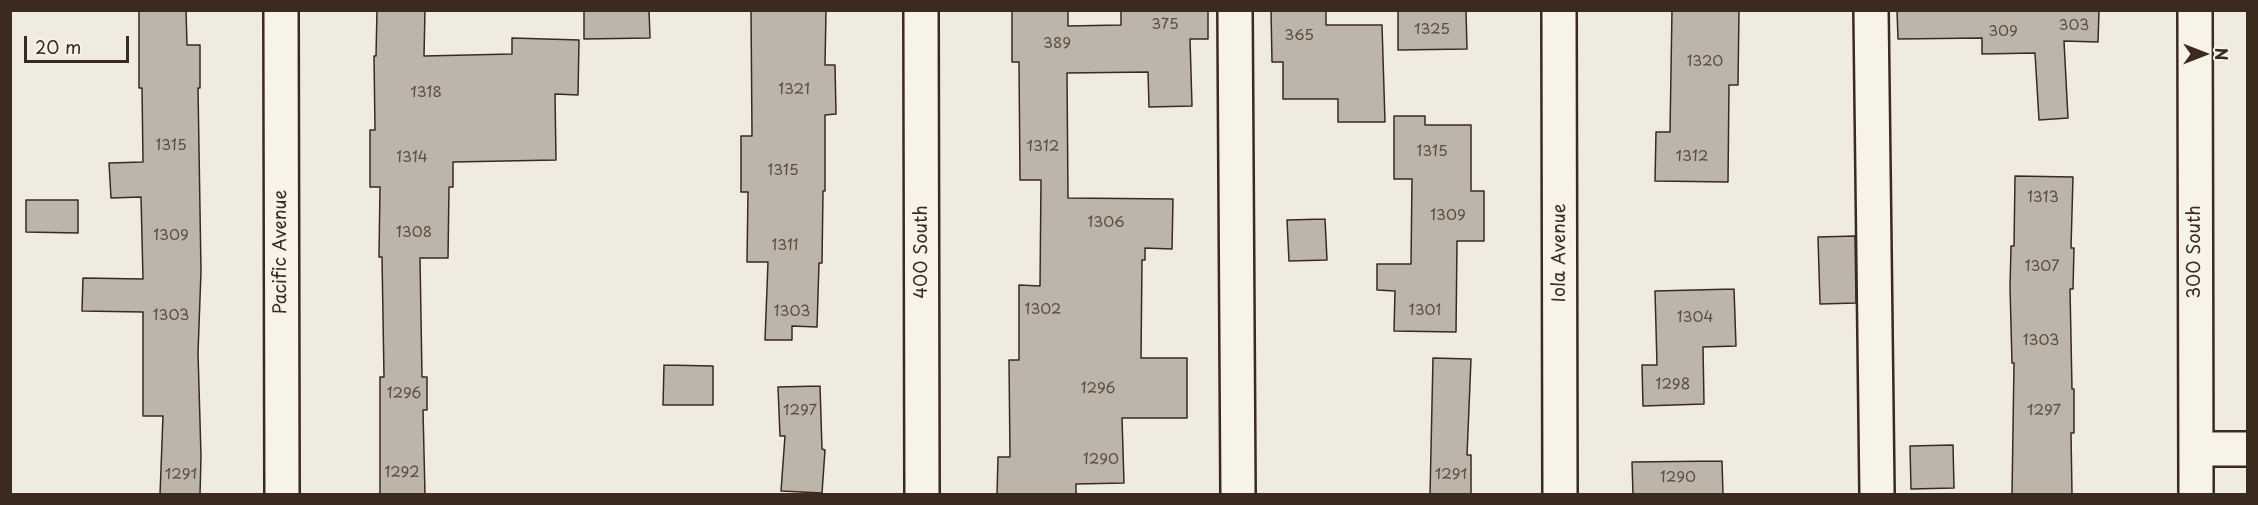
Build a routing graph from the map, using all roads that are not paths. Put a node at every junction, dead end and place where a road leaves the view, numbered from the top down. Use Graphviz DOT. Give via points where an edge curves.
graph roads {
  1 [pos="281,10"];
  2 [pos="921,10"];
  3 [pos="1234,10"];
  4 [pos="1559,10"];
  5 [pos="1872,10"];
  6 [pos="2195,10"];
  7 [pos="2196,449"];
  8 [pos="2247,449"];
  9 [pos="282,495"];
  10 [pos="922,495"];
  11 [pos="1238,495"];
  12 [pos="1560,495"];
  13 [pos="1877,495"];
  14 [pos="2196,495"];
  1 -- 9 [label="street, Pacific Avenue"];
  2 -- 10 [label="street, 400 South"];
  3 -- 11 [label="street"];
  4 -- 12 [label="street, Iola Avenue"];
  5 -- 13 [label="street"];
  6 -- 7 [label="street, 300 South"];
  7 -- 8 [label="street"];
  7 -- 14 [label="street, 300 South"];
}
